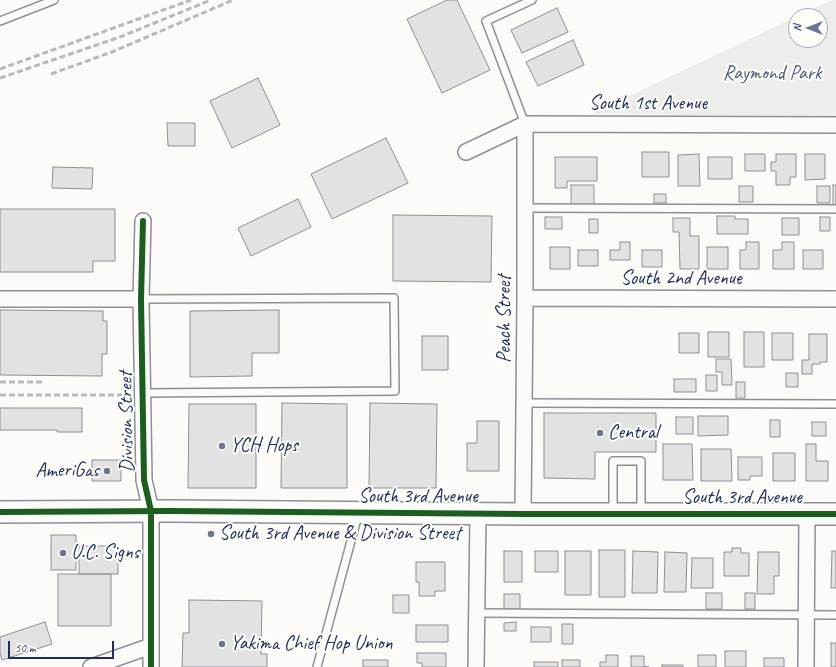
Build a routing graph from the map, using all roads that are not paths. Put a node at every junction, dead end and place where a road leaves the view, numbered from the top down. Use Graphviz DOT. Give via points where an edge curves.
graph roads {
  1 [pos="54,0"];
  2 [pos="532,0"];
  3 [pos="0,21"];
  4 [pos="525,124"];
  5 [pos="836,126"];
  6 [pos="466,152"];
  7 [pos="525,208"];
  8 [pos="836,209"];
  9 [pos="143,221"];
  10 [pos="525,298"];
  11 [pos="0,299"];
  12 [pos="141,299"];
  13 [pos="836,299"];
  14 [pos="143,392"];
  15 [pos="524,403"];
  16 [pos="836,404"];
  17 [pos="151,511"];
  18 [pos="0,512"];
  19 [pos="358,513"];
  20 [pos="478,514"];
  21 [pos="522,514"];
  22 [pos="613,514"];
  23 [pos="641,514"];
  24 [pos="807,514"];
  25 [pos="836,514"];
  26 [pos="476,613"];
  27 [pos="806,614"];
  28 [pos="836,614"];
  29 [pos="151,646"];
  30 [pos="91,667"];
  31 [pos="151,667"];
  32 [pos="317,667"];
  33 [pos="476,667"];
  34 [pos="806,667"];
  1 -- 3 [label="lane"];
  2 -- 4 [label="lane" via="486,21"];
  4 -- 5 [label="street, South 1st Avenue"];
  4 -- 6 [label="street, South 1st Avenue"];
  4 -- 7 [label="street, Peach Street"];
  7 -- 8 [label="lane"];
  7 -- 10 [label="street, Peach Street"];
  9 -- 12 [label="street, Division Street"];
  10 -- 13 [label="street, South 2nd Avenue"];
  10 -- 15 [label="street, Peach Street"];
  11 -- 12 [label="street"];
  12 -- 14 [label="street, Division Street"];
  12 -- 14 [label="lane" via="394,298 395,391"];
  14 -- 17 [label="street, Division Street" via="144,480"];
  15 -- 16 [label="lane"];
  15 -- 21 [label="street, Peach Street"];
  17 -- 18 [label="street, South 3rd Avenue"];
  17 -- 19 [label="street, South 3rd Avenue"];
  17 -- 29 [label="street, Division Street"];
  19 -- 20 [label="street, South 3rd Avenue"];
  19 -- 32 [label="lane"];
  20 -- 21 [label="street, South 3rd Avenue"];
  20 -- 26 [label="street"];
  21 -- 22 [label="street, South 3rd Avenue"];
  22 -- 23 [label="street, South 3rd Avenue"];
  22 -- 23 [label="lane" via="613,461 641,461"];
  23 -- 24 [label="street, South 3rd Avenue"];
  24 -- 25 [label="street, South 3rd Avenue"];
  24 -- 27 [label="street"];
  26 -- 27 [label="lane"];
  26 -- 33 [label="street"];
  27 -- 28 [label="lane"];
  27 -- 34 [label="street"];
  29 -- 30 [label="street"];
  29 -- 31 [label="street, Division Street"];
}
